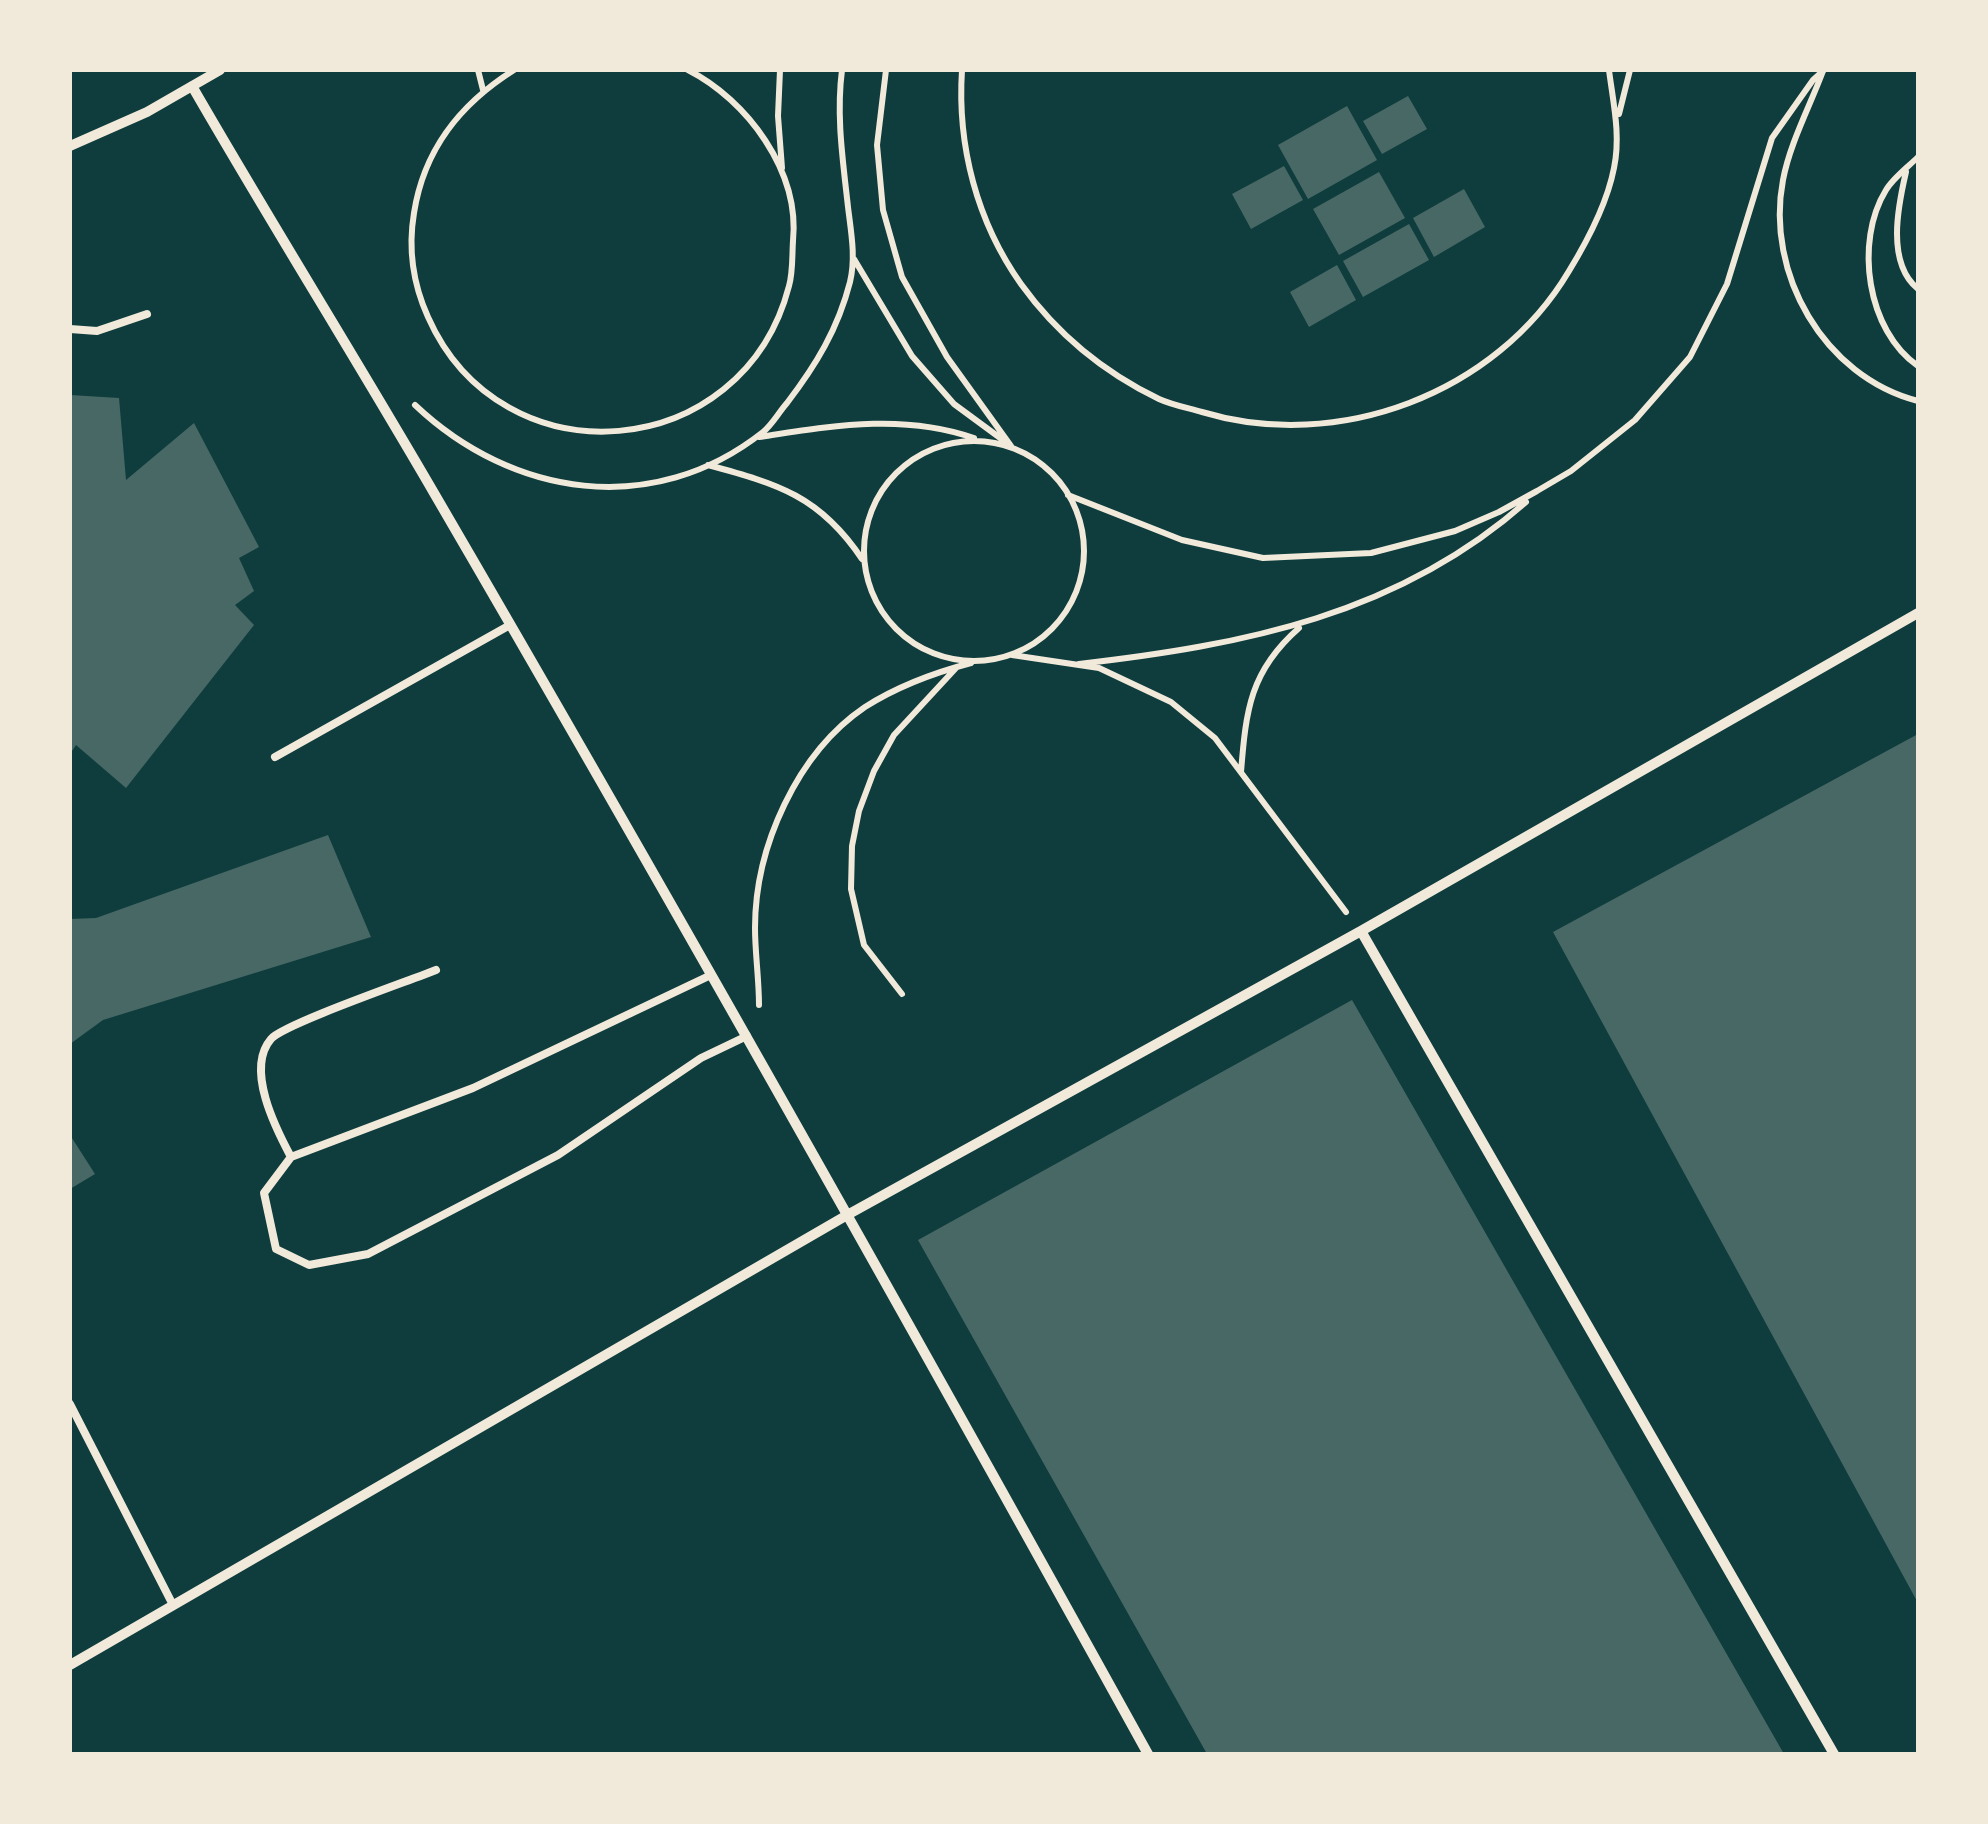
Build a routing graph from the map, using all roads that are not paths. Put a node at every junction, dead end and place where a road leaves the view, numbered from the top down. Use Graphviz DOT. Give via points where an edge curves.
graph roads {
  1 [pos="220,70"];
  2 [pos="192,86"];
  3 [pos="70,146"];
  4 [pos="148,314"];
  5 [pos="70,328"];
  6 [pos="1918,613"];
  7 [pos="510,625"];
  8 [pos="274,758"];
  9 [pos="1360,931"];
  10 [pos="436,970"];
  11 [pos="711,975"];
  12 [pos="747,1036"];
  13 [pos="291,1157"];
  14 [pos="849,1214"];
  15 [pos="70,1404"];
  16 [pos="173,1605"];
  17 [pos="70,1665"];
  18 [pos="1148,1754"];
  19 [pos="1834,1754"];
  1 -- 2 [label="street"];
  2 -- 3 [label="street"];
  2 -- 7 [label="street"];
  4 -- 5 [label="lane" via="97,331"];
  6 -- 9 [label="street"];
  7 -- 8 [label="lane"];
  7 -- 11 [label="street"];
  9 -- 14 [label="street"];
  9 -- 19 [label="street"];
  10 -- 13 [label="lane" via="271,1039 262,1058 269,1114"];
  11 -- 12 [label="street"];
  11 -- 13 [label="lane" via="472,1088"];
  12 -- 13 [label="lane" via="701,1058 558,1154 368,1254 308,1265 276,1248 264,1192"];
  12 -- 14 [label="street"];
  14 -- 16 [label="street"];
  14 -- 18 [label="street"];
  15 -- 16 [label="lane"];
  16 -- 17 [label="street"];
}
